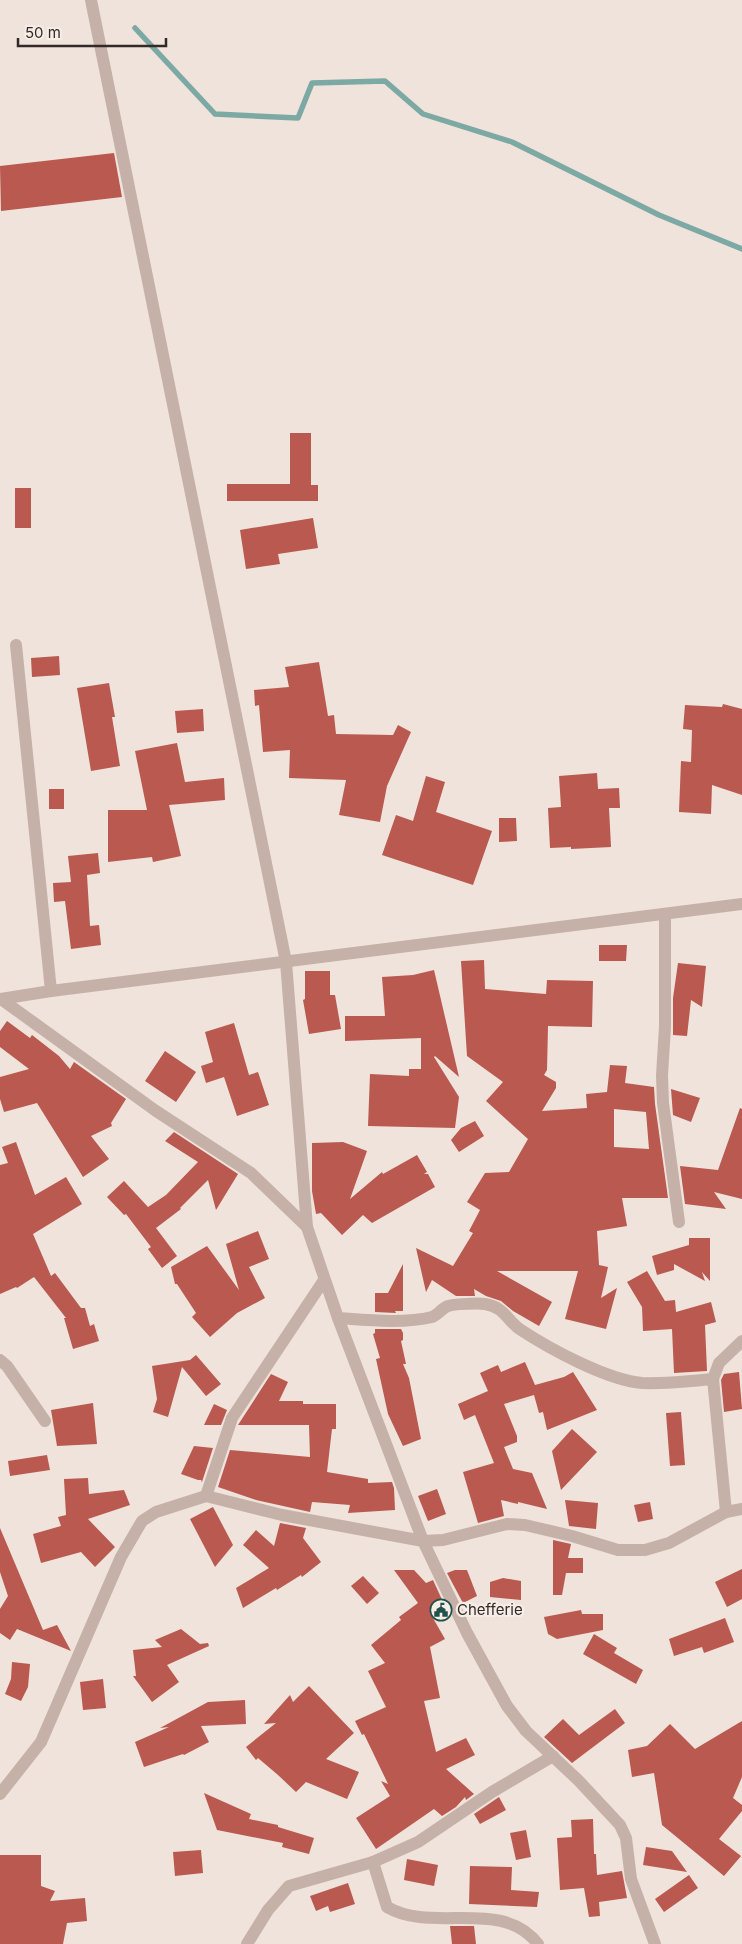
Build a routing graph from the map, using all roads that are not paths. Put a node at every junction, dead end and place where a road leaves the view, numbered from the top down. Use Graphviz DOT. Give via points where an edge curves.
graph roads {
  1 [pos="91,0"];
  2 [pos="16,644"];
  3 [pos="742,904"];
  4 [pos="665,914"];
  5 [pos="286,962"];
  6 [pos="51,991"];
  7 [pos="0,999"];
  8 [pos="679,1222"];
  9 [pos="307,1227"];
  10 [pos="324,1280"];
  11 [pos="338,1318"];
  12 [pos="742,1341"];
  13 [pos="0,1360"];
  14 [pos="714,1379"];
  15 [pos="45,1421"];
  16 [pos="206,1496"];
  17 [pos="742,1509"];
  18 [pos="726,1512"];
  19 [pos="423,1540"];
  20 [pos="553,1756"];
  21 [pos="0,1794"];
  22 [pos="373,1862"];
  23 [pos="247,1944"];
  24 [pos="538,1944"];
  25 [pos="655,1944"];
  1 -- 5 [label="street"];
  2 -- 6 [label="street"];
  3 -- 4 [label="street"];
  4 -- 5 [label="street"];
  4 -- 8 [label="street" via="663,1103"];
  5 -- 6 [label="street"];
  5 -- 9 [label="street"];
  6 -- 7 [label="street"];
  7 -- 9 [label="street" via="156,1111 251,1173"];
  9 -- 10 [label="street"];
  10 -- 11 [label="street"];
  10 -- 16 [label="street" via="232,1418"];
  11 -- 14 [label="street" via="416,1319 434,1316 448,1306 485,1304 498,1308 519,1329 549,1348 618,1377 640,1383"];
  11 -- 19 [label="street"];
  12 -- 14 [label="street" via="719,1363"];
  13 -- 15 [label="street"];
  14 -- 18 [label="street"];
  16 -- 19 [label="street" via="282,1515"];
  16 -- 21 [label="street" via="156,1512 142,1521 121,1557 41,1742"];
  17 -- 18 [label="street"];
  18 -- 19 [label="street" via="669,1544 645,1550 618,1550 572,1536 507,1524 443,1540"];
  19 -- 20 [label="street" via="467,1633 507,1706 526,1731"];
  20 -- 22 [label="street" via="418,1842"];
  20 -- 25 [label="street" via="620,1825 626,1838 632,1878"];
  22 -- 23 [label="street" via="289,1886 268,1910"];
  22 -- 24 [label="street" via="387,1907 398,1913 415,1918 491,1919 510,1923 527,1932"];
}
